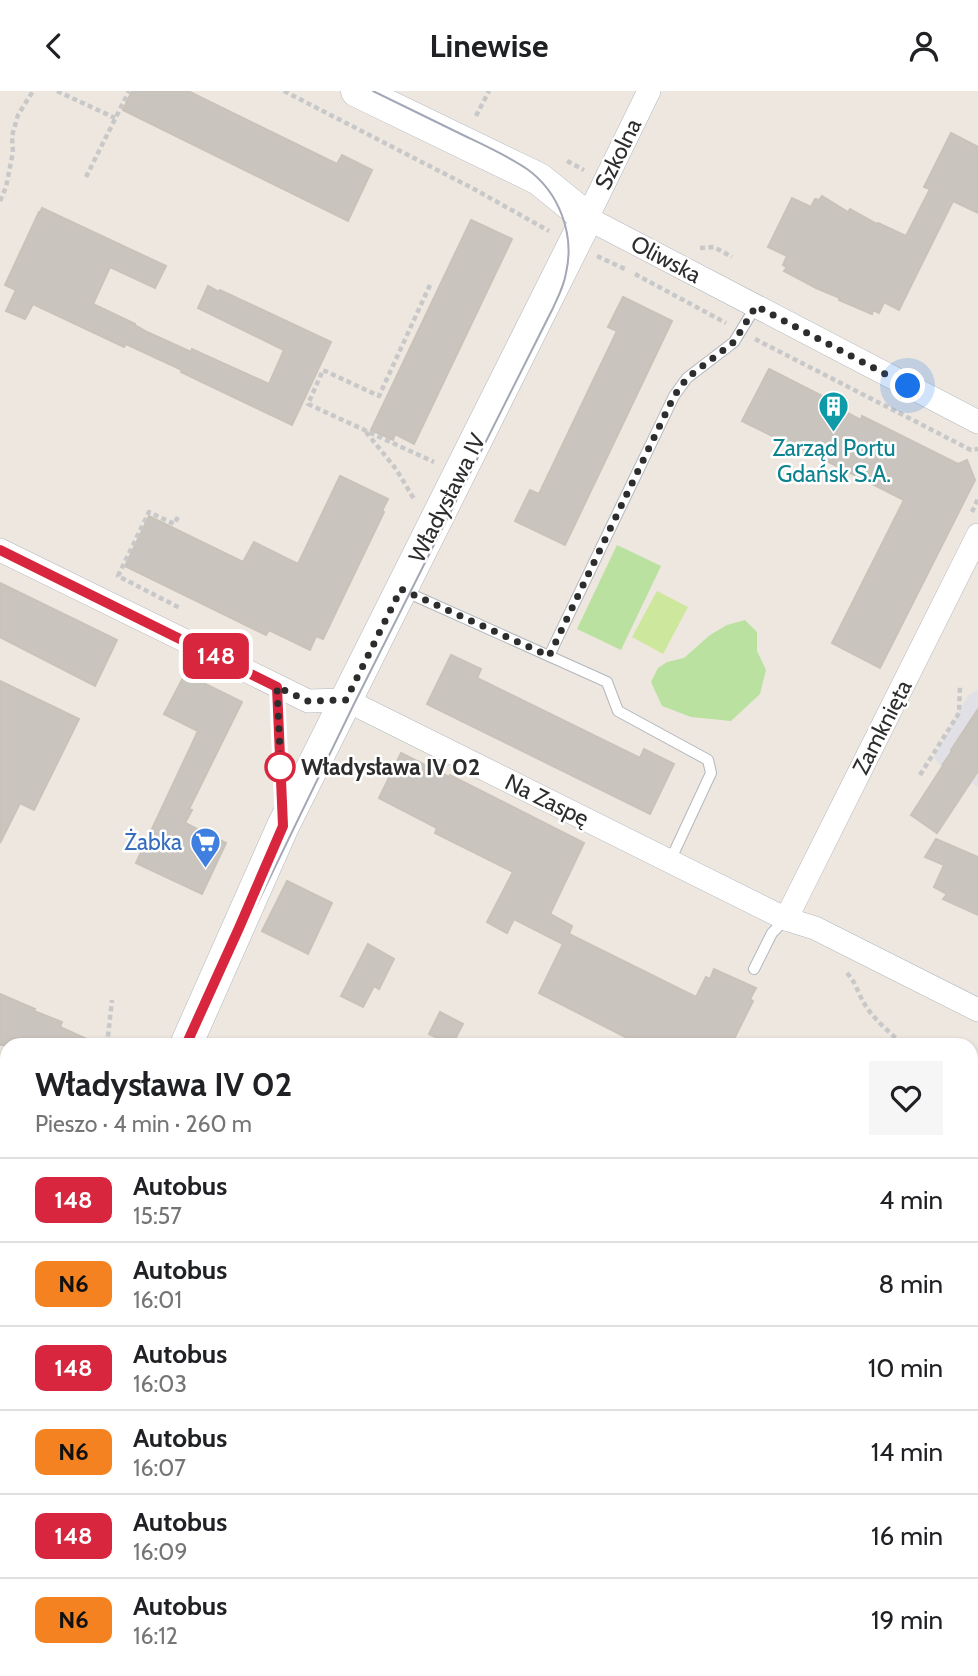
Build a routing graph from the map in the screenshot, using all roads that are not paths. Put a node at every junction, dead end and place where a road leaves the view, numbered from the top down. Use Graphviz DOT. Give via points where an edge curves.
graph roads {
  1 [pos="357,91"];
  2 [pos="649,91"];
  3 [pos="587,218"];
  4 [pos="756,306"];
  5 [pos="978,422"];
  6 [pos="978,535"];
  7 [pos="0,549"];
  8 [pos="401,589"];
  9 [pos="549,656"];
  10 [pos="277,687"];
  11 [pos="346,700"];
  12 [pos="283,826"];
  13 [pos="670,861"];
  14 [pos="786,919"];
  15 [pos="754,969"];
  16 [pos="978,1010"];
  17 [pos="189,1038"];
  1 -- 3 [label="street, Oliwska" via="538,179"];
  2 -- 3 [label="street, Szkolna"];
  3 -- 4 [label="street, Oliwska"];
  3 -- 8 [label="street, Władysława IV"];
  4 -- 5 [label="street, Oliwska"];
  4 -- 9 [label="lane" via="734,342 687,378 674,396"];
  6 -- 14 [label="street, Zamknięta"];
  7 -- 10 [label="street, Na Zaspę"];
  8 -- 9 [label="lane"];
  8 -- 11 [label="street, Władysława IV"];
  9 -- 13 [label="lane" via="607,682 618,711 708,760 711,773"];
  10 -- 11 [label="street, Na Zaspę" via="308,701"];
  10 -- 12 [label="lane"];
  11 -- 12 [label="street, Władysława IV"];
  11 -- 13 [label="street, Na Zaspę"];
  12 -- 17 [label="street, Władysława IV"];
  13 -- 14 [label="street, Na Zaspę"];
  14 -- 15 [label="lane" via="772,933"];
  14 -- 16 [label="street, Na Zaspę" via="815,928"];
}
